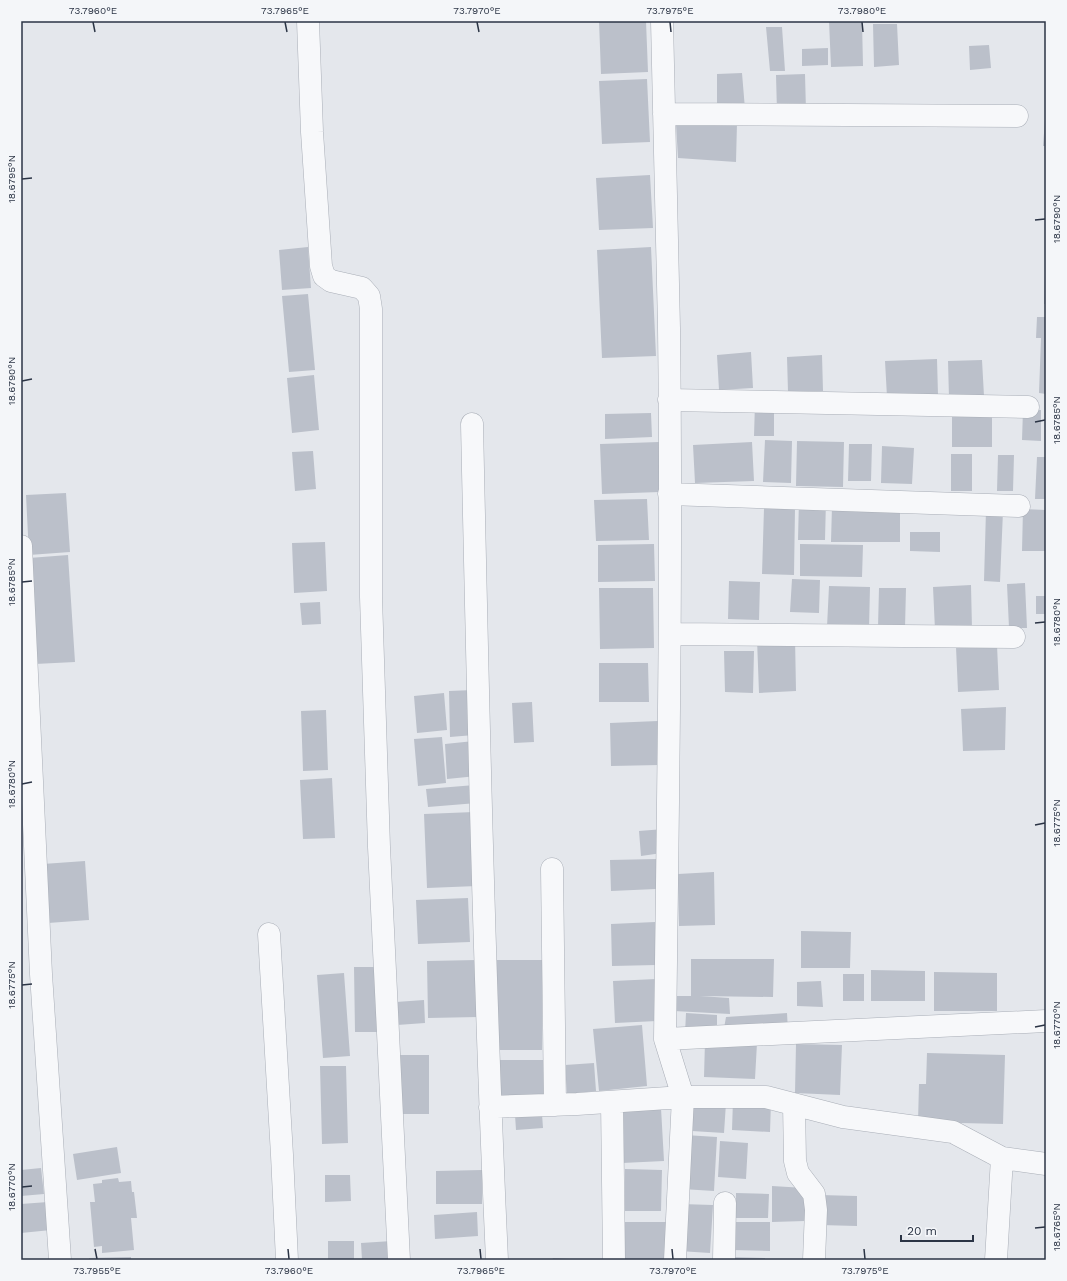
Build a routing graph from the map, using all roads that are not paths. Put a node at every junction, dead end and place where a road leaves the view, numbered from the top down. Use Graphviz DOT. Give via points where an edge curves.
graph roads {
  1 [pos="308,21"];
  2 [pos="662,21"];
  3 [pos="664,114"];
  4 [pos="1017,116"];
  5 [pos="669,400"];
  6 [pos="1028,407"];
  7 [pos="472,424"];
  8 [pos="669,494"];
  9 [pos="1019,506"];
  10 [pos="21,546"];
  11 [pos="670,634"];
  12 [pos="1014,637"];
  13 [pos="552,869"];
  14 [pos="270,934"];
  15 [pos="1046,1021"];
  16 [pos="665,1039"];
  17 [pos="684,1097"];
  18 [pos="612,1102"];
  19 [pos="794,1104"];
  20 [pos="555,1105"];
  21 [pos="490,1107"];
  22 [pos="1002,1158"];
  23 [pos="1046,1164"];
  24 [pos="725,1203"];
  25 [pos="60,1260"];
  26 [pos="287,1260"];
  27 [pos="399,1260"];
  28 [pos="497,1260"];
  29 [pos="614,1260"];
  30 [pos="675,1260"];
  31 [pos="724,1260"];
  32 [pos="814,1260"];
  33 [pos="996,1260"];
  1 -- 27 [label="street" via="321,266 324,276 331,281 362,288 369,296 372,309 371,597 379,848"];
  2 -- 3 [label="street"];
  3 -- 4 [label="street"];
  3 -- 5 [label="street"];
  5 -- 6 [label="street"];
  5 -- 8 [label="street"];
  7 -- 21 [label="street"];
  8 -- 9 [label="street"];
  8 -- 11 [label="street"];
  10 -- 25 [label="street" via="41,974"];
  11 -- 12 [label="street"];
  11 -- 16 [label="street"];
  13 -- 20 [label="street"];
  14 -- 26 [label="street"];
  15 -- 16 [label="street"];
  16 -- 17 [label="street"];
  17 -- 18 [label="street"];
  17 -- 19 [label="street" via="766,1097"];
  17 -- 30 [label="street"];
  18 -- 20 [label="street"];
  18 -- 29 [label="street"];
  19 -- 22 [label="street" via="843,1117 953,1132"];
  19 -- 32 [label="street" via="795,1161 798,1173 814,1194"];
  20 -- 21 [label="street"];
  21 -- 28 [label="street"];
  22 -- 23 [label="street"];
  22 -- 33 [label="street"];
  24 -- 31 [label="street"];
}
